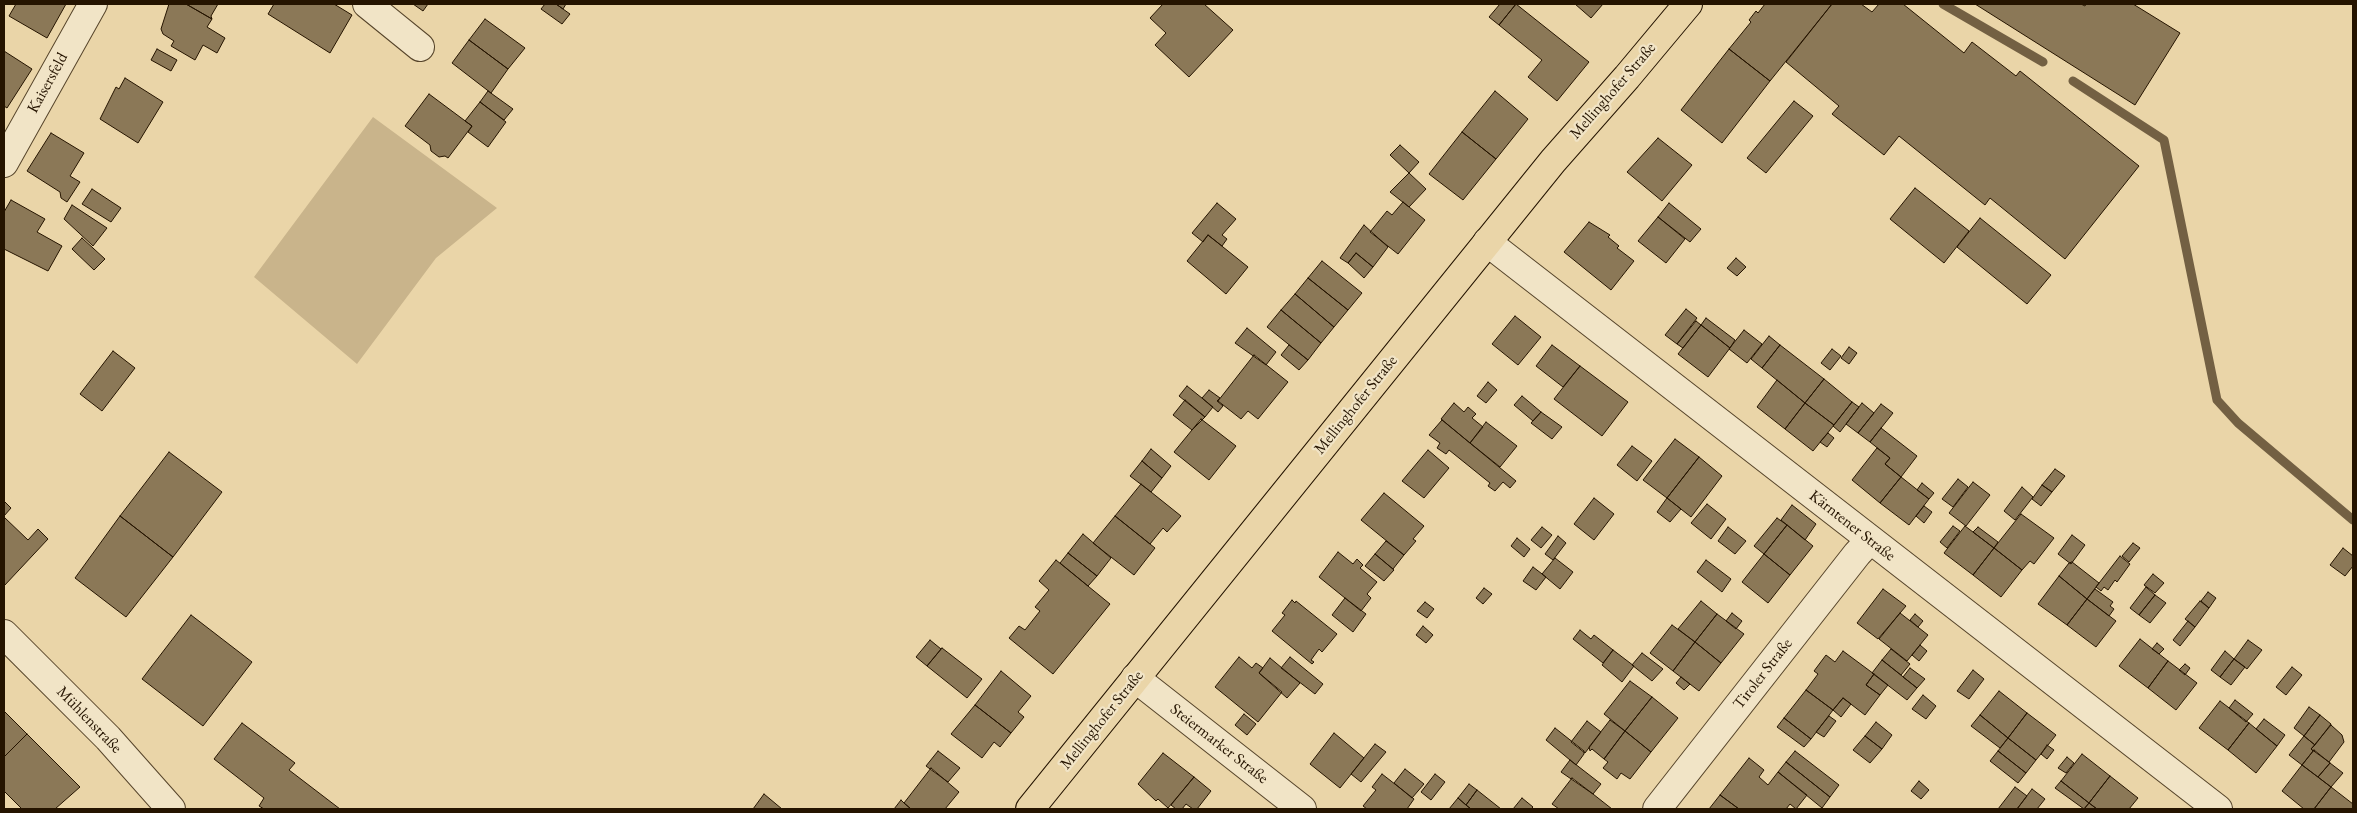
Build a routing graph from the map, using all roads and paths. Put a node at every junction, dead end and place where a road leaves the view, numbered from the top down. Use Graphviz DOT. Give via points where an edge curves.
graph roads {
  1 [pos="93,4"];
  2 [pos="367,4"];
  3 [pos="1688,4"];
  4 [pos="420,47"];
  5 [pos="4,163"];
  6 [pos="1487,242"];
  7 [pos="1870,540"];
  8 [pos="4,634"];
  9 [pos="1135,678"];
  10 [pos="171,809"];
  11 [pos="1030,809"];
  12 [pos="1302,809"];
  13 [pos="1657,809"];
  14 [pos="2218,809"];
  1 -- 5 [label="street, Kaisersfeld"];
  2 -- 4 [label="street"];
  3 -- 6 [label="main road, Mellinghofer Straße"];
  6 -- 7 [label="street, Kärntener Straße"];
  6 -- 9 [label="main road, Mellinghofer Straße"];
  7 -- 13 [label="street, Tiroler Straße"];
  7 -- 14 [label="street, Kärntener Straße"];
  8 -- 10 [label="street, Mühlenstraße" via="108,738"];
  9 -- 11 [label="main road, Mellinghofer Straße"];
  9 -- 12 [label="street, Steiermarker Straße"];
}
